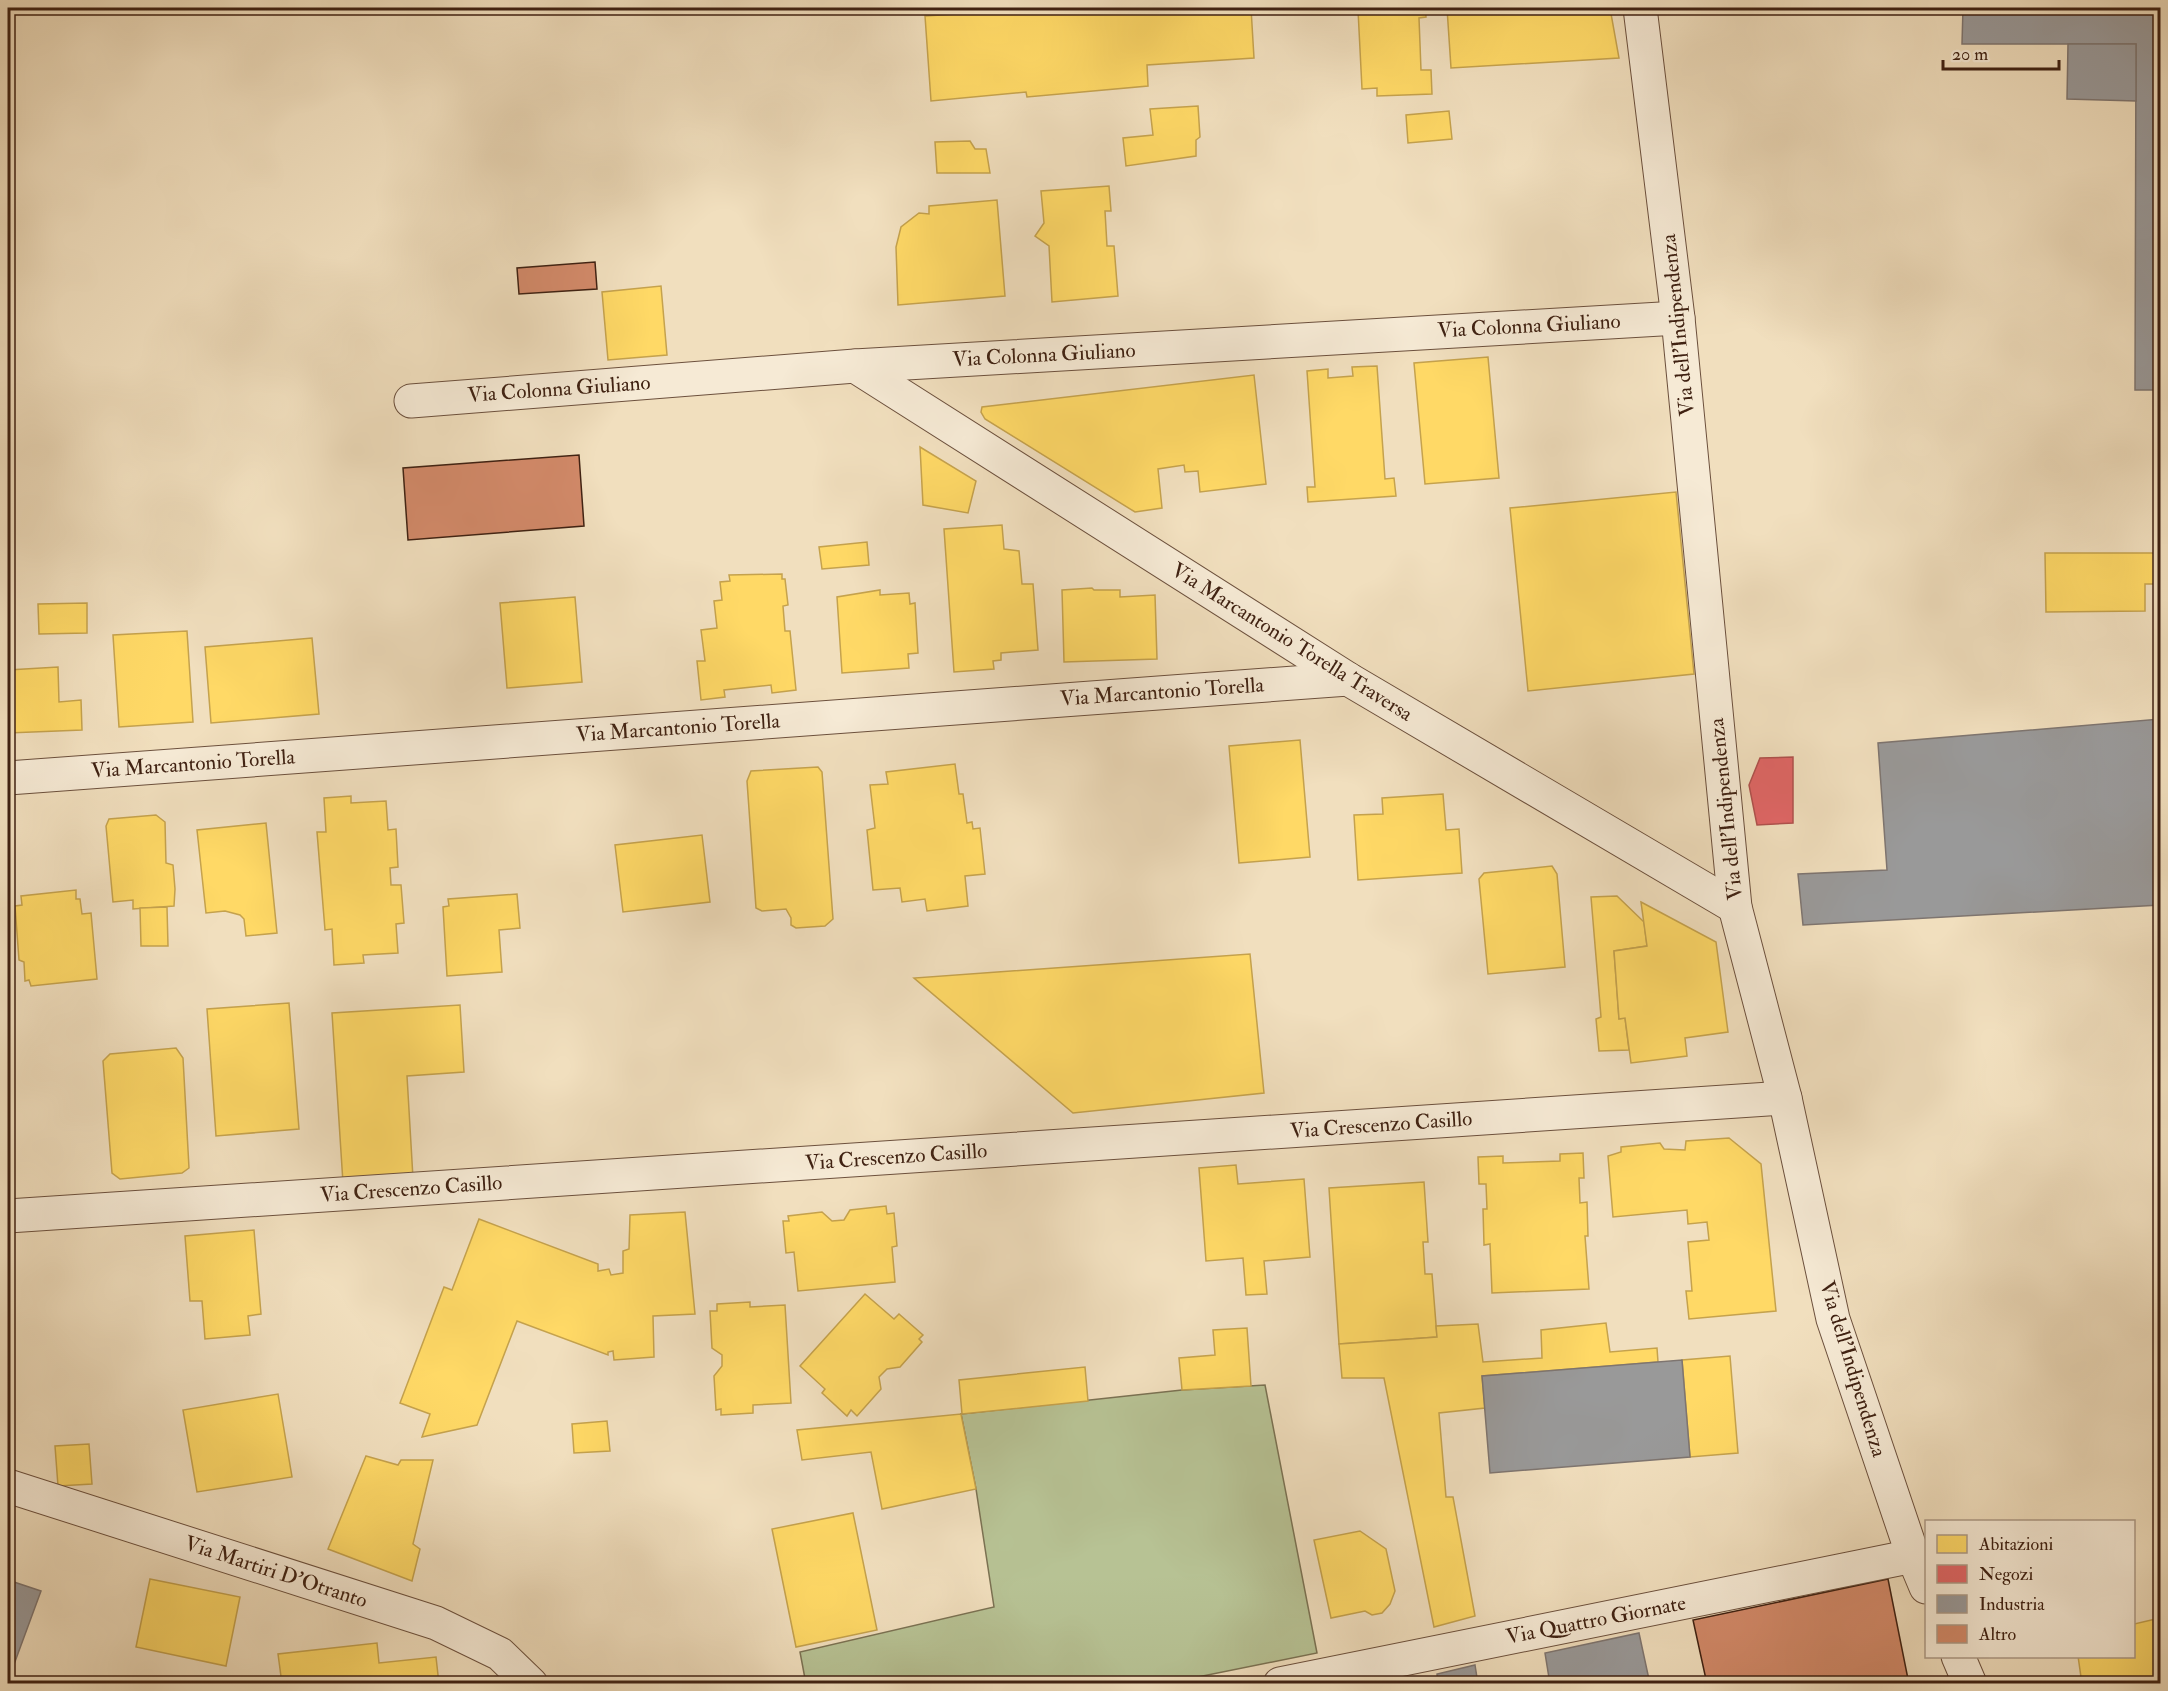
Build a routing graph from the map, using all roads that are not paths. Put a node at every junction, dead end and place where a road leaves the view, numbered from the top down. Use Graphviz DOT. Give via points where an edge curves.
graph roads {
  1 [pos="1640,8"];
  2 [pos="1678,318"];
  3 [pos="855,366"];
  4 [pos="411,401"];
  5 [pos="1348,679"];
  6 [pos="8,778"];
  7 [pos="1735,907"];
  8 [pos="1785,1098"];
  9 [pos="8,1216"];
  10 [pos="8,1486"];
  11 [pos="1913,1556"];
  12 [pos="1925,1585"];
  13 [pos="1959,1658"];
  14 [pos="531,1683"];
  15 [pos="1280,1683"];
  16 [pos="1970,1683"];
  1 -- 2 [label="street, Via dell'Indipendenza"];
  2 -- 3 [label="street, Via Colonna Giuliano"];
  2 -- 7 [label="street, Via dell'Indipendenza"];
  3 -- 4 [label="street, Via Colonna Giuliano"];
  3 -- 5 [label="street, Via Marcantonio Torella Traversa"];
  5 -- 6 [label="street, Via Marcantonio Torella"];
  5 -- 7 [label="street, Via Marcantonio Torella Traversa"];
  7 -- 8 [label="street, Via dell'Indipendenza"];
  8 -- 9 [label="street, Via Crescenzo Casillo"];
  8 -- 11 [label="street, Via dell'Indipendenza" via="1833,1319"];
  10 -- 14 [label="street, Via Martiri D'Otranto" via="436,1623 500,1654"];
  11 -- 12 [label="street, Via dell'Indipendenza"];
  11 -- 15 [label="street, Via Quattro Giornate"];
  13 -- 16 [label="street"];
}
